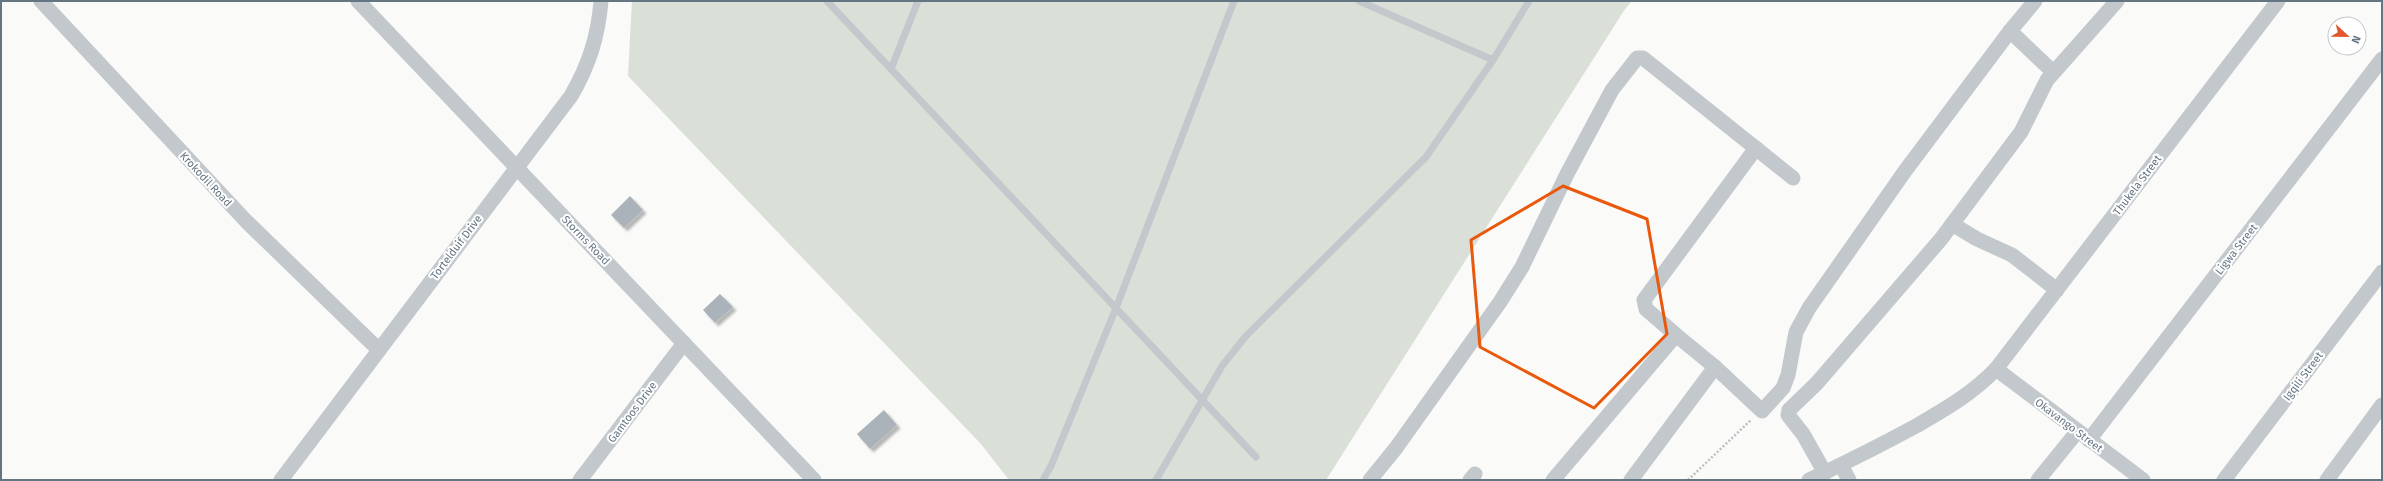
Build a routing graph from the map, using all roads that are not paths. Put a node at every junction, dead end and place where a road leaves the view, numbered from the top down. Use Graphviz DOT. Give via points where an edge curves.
graph roads {
  1 [pos="41,1"];
  2 [pos="358,1"];
  3 [pos="601,1"];
  4 [pos="827,1"];
  5 [pos="918,1"];
  6 [pos="1234,1"];
  7 [pos="1359,1"];
  8 [pos="1529,1"];
  9 [pos="2035,1"];
  10 [pos="2117,1"];
  11 [pos="2278,1"];
  12 [pos="2010,31"];
  13 [pos="2382,59"];
  14 [pos="1493,60"];
  15 [pos="891,69"];
  16 [pos="2053,72"];
  17 [pos="1756,148"];
  18 [pos="516,167"];
  19 [pos="1794,178"];
  20 [pos="1952,224"];
  21 [pos="2382,272"];
  22 [pos="2057,290"];
  23 [pos="1116,308"];
  24 [pos="1676,335"];
  25 [pos="684,343"];
  26 [pos="379,350"];
  27 [pos="1715,367"];
  28 [pos="1996,369"];
  29 [pos="1202,400"];
  30 [pos="2382,405"];
  31 [pos="2083,436"];
  32 [pos="1256,458"];
  33 [pos="1841,465"];
  34 [pos="1825,472"];
  35 [pos="281,480"];
  36 [pos="580,480"];
  37 [pos="814,480"];
  38 [pos="1043,480"];
  39 [pos="1156,480"];
  40 [pos="1370,480"];
  41 [pos="1553,480"];
  42 [pos="1631,480"];
  43 [pos="1809,480"];
  44 [pos="1849,480"];
  45 [pos="2038,480"];
  46 [pos="2143,480"];
  47 [pos="2224,480"];
  48 [pos="2327,480"];
  1 -- 26 [label="street, Krokodil Road" via="246,221"];
  2 -- 18 [label="street, Storms Road"];
  3 -- 18 [label="street, Tortelduif Drive" via="595,43 581,78 571,96"];
  4 -- 15 [label="lane"];
  5 -- 15 [label="lane"];
  6 -- 23 [label="lane"];
  7 -- 14 [label="lane"];
  8 -- 14 [label="lane"];
  9 -- 12 [label="street"];
  10 -- 16 [label="street"];
  11 -- 22 [label="street, Thukela Street"];
  12 -- 16 [label="street"];
  12 -- 27 [label="street" via="1905,170 1809,308 1796,332 1783,388 1762,411"];
  13 -- 31 [label="street, Ligwa Street"];
  14 -- 29 [label="lane" via="1426,157 1246,336 1222,366"];
  15 -- 23 [label="lane"];
  16 -- 20 [label="street" via="2042,87 2021,132"];
  17 -- 19 [label="street"];
  17 -- 24 [label="street" via="1644,300 1646,309"];
  17 -- 40 [label="street" via="1643,58 1639,57 1633,61 1612,90 1589,131 1541,231 1507,291"];
  18 -- 25 [label="street, Storms Road"];
  18 -- 26 [label="street, Tortelduif Drive"];
  20 -- 22 [label="street" via="2012,255"];
  20 -- 34 [label="street" via="1818,383 1787,412"];
  21 -- 47 [label="street, Igqili Street"];
  22 -- 28 [label="street, Thukela Street"];
  23 -- 29 [label="lane"];
  23 -- 38 [label="lane" via="1052,466"];
  24 -- 27 [label="street"];
  24 -- 41 [label="street"];
  25 -- 36 [label="street, Gamtoos Drive"];
  25 -- 37 [label="street, Storms Road"];
  26 -- 35 [label="street, Tortelduif Drive"];
  27 -- 42 [label="street"];
  28 -- 31 [label="street, Okavango Street"];
  28 -- 33 [label="street, Thukela Street" via="1970,394 1956,403"];
  29 -- 32 [label="lane"];
  29 -- 39 [label="lane"];
  30 -- 48 [label="street"];
  31 -- 45 [label="street, Ligwa Street"];
  31 -- 46 [label="street, Okavango Street"];
  33 -- 34 [label="street, Thukela Street"];
  33 -- 44 [label="street"];
  34 -- 43 [label="street, Thukela Street"];
}
